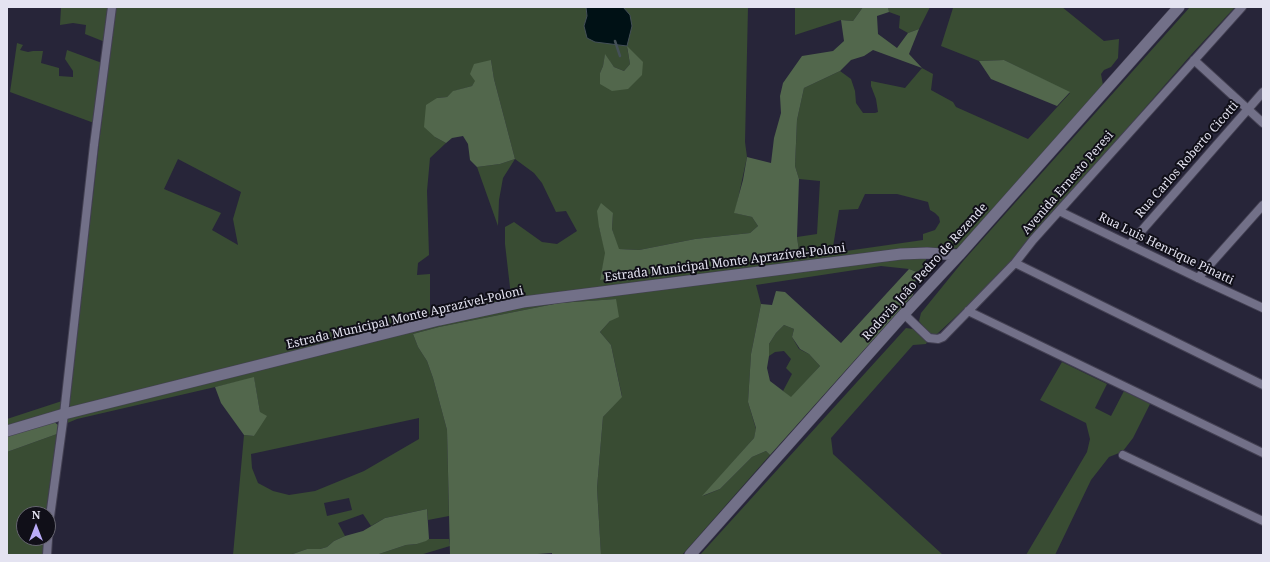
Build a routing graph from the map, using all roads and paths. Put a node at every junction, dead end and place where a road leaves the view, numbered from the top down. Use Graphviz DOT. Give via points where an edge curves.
graph roads {
  1 [pos="112,7"];
  2 [pos="1179,7"];
  3 [pos="1242,7"];
  4 [pos="1194,60"];
  5 [pos="1263,92"];
  6 [pos="1248,109"];
  7 [pos="1263,123"];
  8 [pos="1263,204"];
  9 [pos="1059,211"];
  10 [pos="1130,244"];
  11 [pos="959,256"];
  12 [pos="1015,263"];
  13 [pos="1198,278"];
  14 [pos="1263,308"];
  15 [pos="968,311"];
  16 [pos="904,314"];
  17 [pos="1263,385"];
  18 [pos="64,414"];
  19 [pos="7,431"];
  20 [pos="1263,454"];
  21 [pos="1123,455"];
  22 [pos="1263,521"];
  23 [pos="47,555"];
  24 [pos="690,555"];
  1 -- 18 [label="street"];
  2 -- 11 [label="street, Rodovia João Pedro de Rezende"];
  3 -- 4 [label="street, Avenida Ernesto Peresi"];
  4 -- 6 [label="street"];
  4 -- 9 [label="street, Avenida Ernesto Peresi"];
  5 -- 6 [label="street, Rua Carlos Roberto Cicotti"];
  6 -- 7 [label="street"];
  6 -- 10 [label="street, Rua Carlos Roberto Cicotti"];
  8 -- 13 [label="street"];
  9 -- 10 [label="street, Rua Luis Henrique Pinatti"];
  9 -- 12 [label="street, Avenida Ernesto Peresi"];
  10 -- 13 [label="street, Rua Luis Henrique Pinatti"];
  11 -- 16 [label="street, Rodovia João Pedro de Rezende"];
  11 -- 18 [label="street, Estrada Municipal Monte Aprazível-Poloni" via="900,254 523,302 439,320"];
  12 -- 15 [label="street, Avenida Ernesto Peresi"];
  12 -- 17 [label="street"];
  13 -- 14 [label="street, Rua Luis Henrique Pinatti"];
  15 -- 16 [label="street, Avenida Ernesto Peresi" via="938,339 929,338"];
  15 -- 20 [label="street"];
  16 -- 24 [label="street, Rodovia João Pedro de Rezende"];
  18 -- 19 [label="street, Estrada Municipal Monte Aprazível-Poloni"];
  18 -- 23 [label="street"];
  21 -- 22 [label="street"];
}
